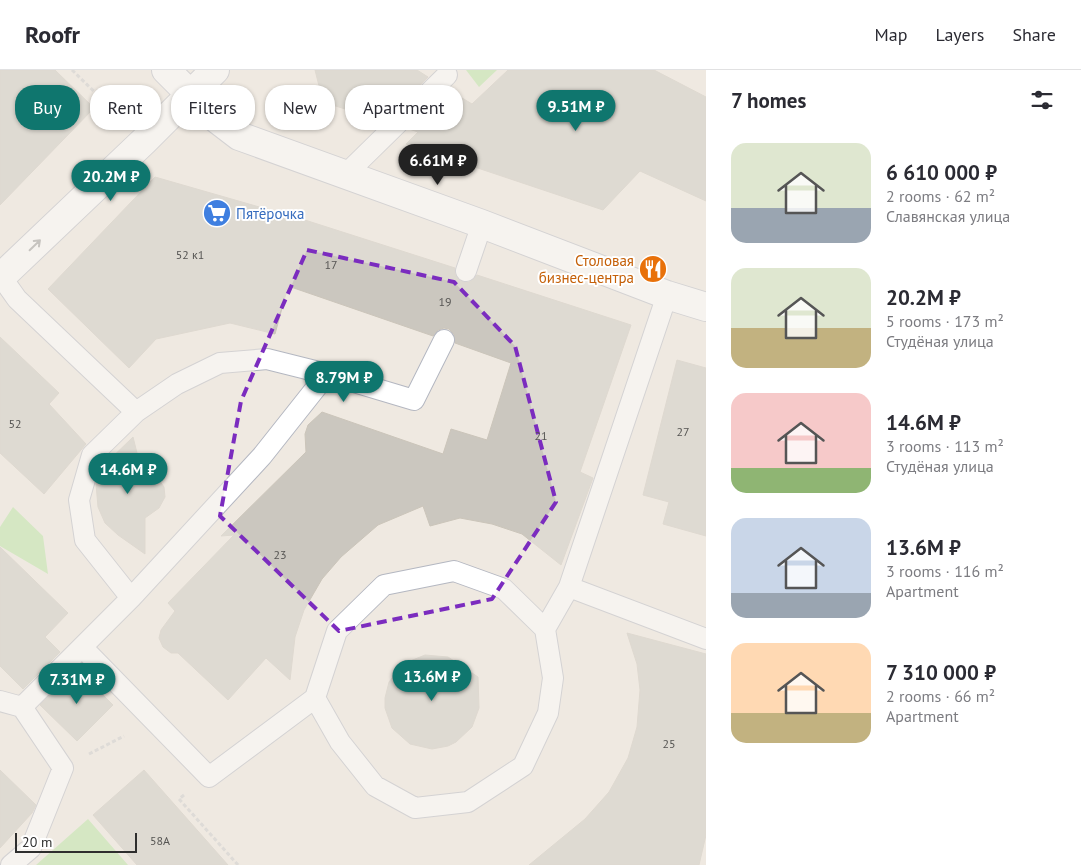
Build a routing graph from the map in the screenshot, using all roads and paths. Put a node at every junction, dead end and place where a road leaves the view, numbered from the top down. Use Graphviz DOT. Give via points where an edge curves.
graph roads {
  1 [pos="72,70"];
  2 [pos="166,70"];
  3 [pos="215,70"];
  4 [pos="447,75"];
  5 [pos="182,85"];
  6 [pos="199,85"];
  7 [pos="90,88"];
  8 [pos="171,113"];
  9 [pos="231,130"];
  10 [pos="345,175"];
  11 [pos="482,224"];
  12 [pos="466,271"];
  13 [pos="1,277"];
  14 [pos="667,295"];
  15 [pos="706,307"];
  16 [pos="444,340"];
  17 [pos="327,374"];
  18 [pos="136,412"];
  19 [pos="569,587"];
  20 [pos="131,598"];
  21 [pos="545,629"];
  22 [pos="706,639"];
  23 [pos="82,647"];
  24 [pos="315,698"];
  25 [pos="0,701"];
  26 [pos="22,707"];
  27 [pos="153,720"];
  28 [pos="63,768"];
  29 [pos="209,777"];
  30 [pos="11,865"];
  31 [pos="238,865"];
  1 -- 7 [label="path"];
  2 -- 5 [label="street"];
  3 -- 6 [label="street"];
  4 -- 10 [label="lane"];
  13 -- 8 [label="street, one-way"];
  9 -- 10 [label="street" via="239,136"];
  10 -- 11 [label="street"];
  11 -- 12 [label="lane"];
  11 -- 14 [label="street"];
  13 -- 18 [label="lane" via="17,299"];
  14 -- 15 [label="street"];
  14 -- 19 [label="lane"];
  16 -- 17 [label="lane" via="414,400"];
  17 -- 18 [label="lane" via="267,359 220,363 177,384"];
  17 -- 20 [label="lane" via="262,456"];
  18 -- 20 [label="lane" via="92,455 79,500 84,540"];
  19 -- 21 [label="lane"];
  19 -- 22 [label="lane"];
  20 -- 23 [label="lane"];
  21 -- 24 [label="lane" via="504,589 454,571 384,586 337,631"];
  21 -- 24 [label="lane" via="553,678 548,713 523,766 468,802 415,808 376,786 340,742"];
  23 -- 26 [label="lane"];
  23 -- 27 [label="lane"];
  24 -- 29 [label="lane"];
  25 -- 26 [label="lane"];
  26 -- 28 [label="lane"];
  27 -- 28 [label="path"];
  27 -- 29 [label="lane"];
  28 -- 30 [label="lane" via="31,848"];
  29 -- 31 [label="path" via="179,799"];
}
